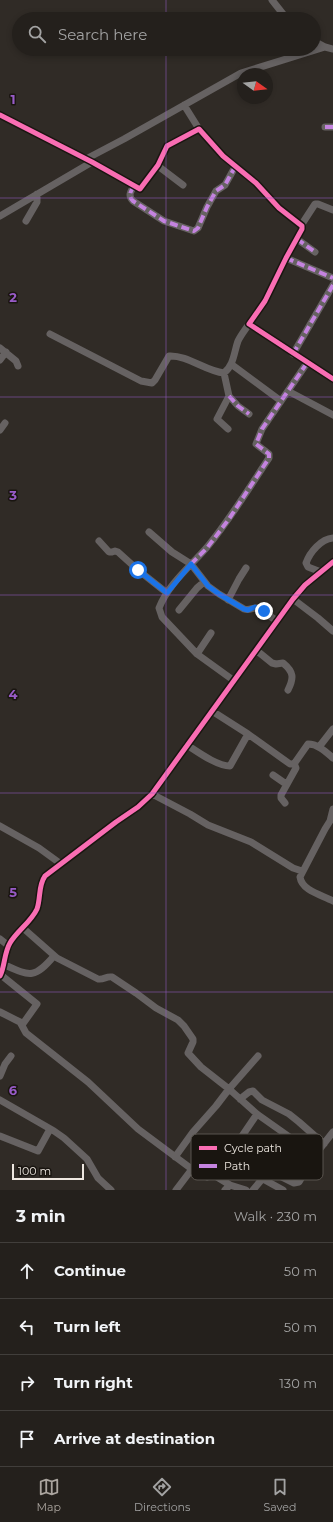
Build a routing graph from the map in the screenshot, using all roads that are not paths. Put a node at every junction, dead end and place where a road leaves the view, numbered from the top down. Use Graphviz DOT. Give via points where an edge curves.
graph roads {
  1 [pos="272,0"];
  2 [pos="281,12"];
  3 [pos="321,45"];
  4 [pos="324,47"];
  5 [pos="321,48"];
  6 [pos="333,49"];
  7 [pos="295,56"];
  8 [pos="184,105"];
  9 [pos="0,115"];
  10 [pos="325,127"];
  11 [pos="333,127"];
  12 [pos="199,129"];
  13 [pos="89,160"];
  14 [pos="158,166"];
  15 [pos="235,167"];
  16 [pos="183,185"];
  17 [pos="134,186"];
  18 [pos="37,194"];
  19 [pos="333,210"];
  20 [pos="0,216"];
  21 [pos="26,221"];
  22 [pos="302,224"];
  23 [pos="297,239"];
  24 [pos="315,252"];
  25 [pos="286,258"];
  26 [pos="333,278"];
  27 [pos="333,284"];
  28 [pos="249,324"];
  29 [pos="50,334"];
  30 [pos="3,350"];
  31 [pos="293,354"];
  32 [pos="0,360"];
  33 [pos="307,363"];
  34 [pos="231,364"];
  35 [pos="18,366"];
  36 [pos="224,373"];
  37 [pos="333,379"];
  38 [pos="288,391"];
  39 [pos="229,396"];
  40 [pos="281,401"];
  41 [pos="250,414"];
  42 [pos="333,415"];
  43 [pos="5,423"];
  44 [pos="228,429"];
  45 [pos="0,430"];
  46 [pos="149,532"];
  47 [pos="333,538"];
  48 [pos="99,541"];
  49 [pos="333,562"];
  50 [pos="191,564"];
  51 [pos="246,568"];
  52 [pos="321,572"];
  53 [pos="204,582"];
  54 [pos="167,593"];
  55 [pos="293,599"];
  56 [pos="228,600"];
  57 [pos="179,610"];
  58 [pos="277,621"];
  59 [pos="333,631"];
  60 [pos="211,633"];
  61 [pos="256,650"];
  62 [pos="197,654"];
  63 [pos="233,680"];
  64 [pos="288,690"];
  65 [pos="212,711"];
  66 [pos="333,729"];
  67 [pos="248,734"];
  68 [pos="187,745"];
  69 [pos="319,747"];
  70 [pos="333,758"];
  71 [pos="294,763"];
  72 [pos="273,775"];
  73 [pos="286,784"];
  74 [pos="152,794"];
  75 [pos="285,803"];
  76 [pos="333,809"];
  77 [pos="0,826"];
  78 [pos="60,864"];
  79 [pos="302,871"];
  80 [pos="333,901"];
  81 [pos="23,928"];
  82 [pos="0,939"];
  83 [pos="9,946"];
  84 [pos="54,956"];
  85 [pos="4,965"];
  86 [pos="0,975"];
  87 [pos="0,1012"];
  88 [pos="22,1025"];
  89 [pos="11,1056"];
  90 [pos="258,1056"];
  91 [pos="0,1076"];
  92 [pos="228,1089"];
  93 [pos="240,1099"];
  94 [pos="0,1100"];
  95 [pos="257,1114"];
  96 [pos="50,1129"];
  97 [pos="333,1132"];
  98 [pos="192,1134"];
  99 [pos="243,1134"];
  100 [pos="286,1134"];
  101 [pos="313,1134"];
  102 [pos="191,1135"];
  103 [pos="0,1136"];
  104 [pos="324,1144"];
  105 [pos="175,1157"];
  106 [pos="191,1168"];
  107 [pos="191,1170"];
  108 [pos="262,1180"];
  109 [pos="265,1180"];
  110 [pos="290,1180"];
  111 [pos="299,1180"];
  112 [pos="228,1187"];
  113 [pos="108,1189"];
  114 [pos="176,1190"];
  115 [pos="246,1190"];
  116 [pos="253,1190"];
  117 [pos="283,1190"];
  1 -- 2 [label="street"];
  3 -- 4 [label="street"];
  4 -- 5 [label="street"];
  4 -- 6 [label="street"];
  7 -- 8 [label="street" via="241,73"];
  8 -- 12 [label="street"];
  8 -- 13 [label="street"];
  9 -- 13 [label="street"];
  10 -- 11 [label="street"];
  12 -- 14 [label="street" via="167,146"];
  12 -- 15 [label="street"];
  13 -- 17 [label="street"];
  13 -- 18 [label="street"];
  14 -- 16 [label="street"];
  14 -- 17 [label="street" via="142,188"];
  15 -- 17 [label="street" via="225,185 216,191 198,228 194,231 164,221 133,201 130,195"];
  15 -- 22 [label="street" via="256,183 280,208"];
  18 -- 20 [label="street"];
  18 -- 21 [label="street" via="37,202"];
  19 -- 22 [label="street" via="315,204"];
  22 -- 23 [label="street"];
  23 -- 24 [label="street"];
  23 -- 25 [label="street"];
  25 -- 26 [label="street"];
  25 -- 28 [label="street" via="265,301"];
  27 -- 31 [label="street"];
  28 -- 31 [label="street"];
  28 -- 34 [label="street" via="238,343"];
  29 -- 36 [label="street" via="142,381 153,382 169,356"];
  30 -- 32 [label="street"];
  30 -- 35 [label="street"];
  31 -- 33 [label="street"];
  33 -- 37 [label="street"];
  33 -- 38 [label="street"];
  34 -- 36 [label="street"];
  34 -- 40 [label="street"];
  36 -- 39 [label="street"];
  38 -- 40 [label="street"];
  38 -- 42 [label="street"];
  39 -- 41 [label="street"];
  39 -- 44 [label="street" via="217,418"];
  40 -- 50 [label="street" via="262,429 256,444 268,452 269,458 229,520"];
  43 -- 45 [label="street"];
  46 -- 50 [label="street"];
  47 -- 52 [label="street" via="324,540 313,550 306,563 308,567"];
  48 -- 54 [label="street" via="109,552 118,552"];
  49 -- 52 [label="street"];
  50 -- 53 [label="street"];
  50 -- 54 [label="street"];
  51 -- 56 [label="street"];
  52 -- 55 [label="street"];
  53 -- 56 [label="street"];
  53 -- 57 [label="street"];
  54 -- 62 [label="street" via="159,608 160,613"];
  55 -- 58 [label="street"];
  55 -- 59 [label="street"];
  56 -- 58 [label="street" via="248,610 258,608"];
  58 -- 61 [label="street"];
  60 -- 62 [label="street"];
  61 -- 63 [label="street"];
  61 -- 64 [label="street" via="272,663 283,663 290,669 292,681"];
  62 -- 63 [label="street"];
  63 -- 65 [label="street"];
  65 -- 67 [label="street"];
  65 -- 68 [label="street"];
  66 -- 69 [label="street"];
  67 -- 68 [label="street" via="230,766 217,763"];
  67 -- 71 [label="street" via="285,761"];
  68 -- 74 [label="street"];
  69 -- 70 [label="street"];
  69 -- 71 [label="street" via="308,744"];
  71 -- 73 [label="street" via="296,768"];
  72 -- 73 [label="street"];
  73 -- 75 [label="street" via="280,795"];
  74 -- 78 [label="street"];
  74 -- 79 [label="street" via="208,825 252,842 288,866"];
  76 -- 79 [label="street" via="330,821"];
  77 -- 78 [label="street" via="39,848"];
  78 -- 81 [label="street" via="42,881 37,910"];
  79 -- 80 [label="street" via="300,877 304,886"];
  81 -- 83 [label="street"];
  81 -- 84 [label="street"];
  82 -- 83 [label="street"];
  83 -- 85 [label="street"];
  84 -- 85 [label="street" via="35,973"];
  84 -- 92 [label="street" via="98,979 112,977 178,1020 193,1039 188,1053 201,1068"];
  85 -- 86 [label="street"];
  86 -- 88 [label="street" via="37,1004"];
  87 -- 88 [label="street"];
  88 -- 105 [label="street" via="26,1033 88,1082 138,1129"];
  89 -- 91 [label="street"];
  90 -- 92 [label="street"];
  92 -- 93 [label="street"];
  92 -- 98 [label="street"];
  93 -- 95 [label="street"];
  93 -- 101 [label="street" via="252,1091 262,1100 289,1114"];
  94 -- 96 [label="street"];
  95 -- 99 [label="street"];
  95 -- 100 [label="street"];
  96 -- 103 [label="street" via="38,1152"];
  96 -- 113 [label="street" via="87,1159"];
  97 -- 104 [label="street"];
  102 -- 105 [label="street"];
  105 -- 106 [label="street"];
  107 -- 114 [label="street"];
  108 -- 116 [label="street"];
  109 -- 117 [label="street"];
  110 -- 111 [label="street" via="296,1183"];
  112 -- 115 [label="street"];
}
